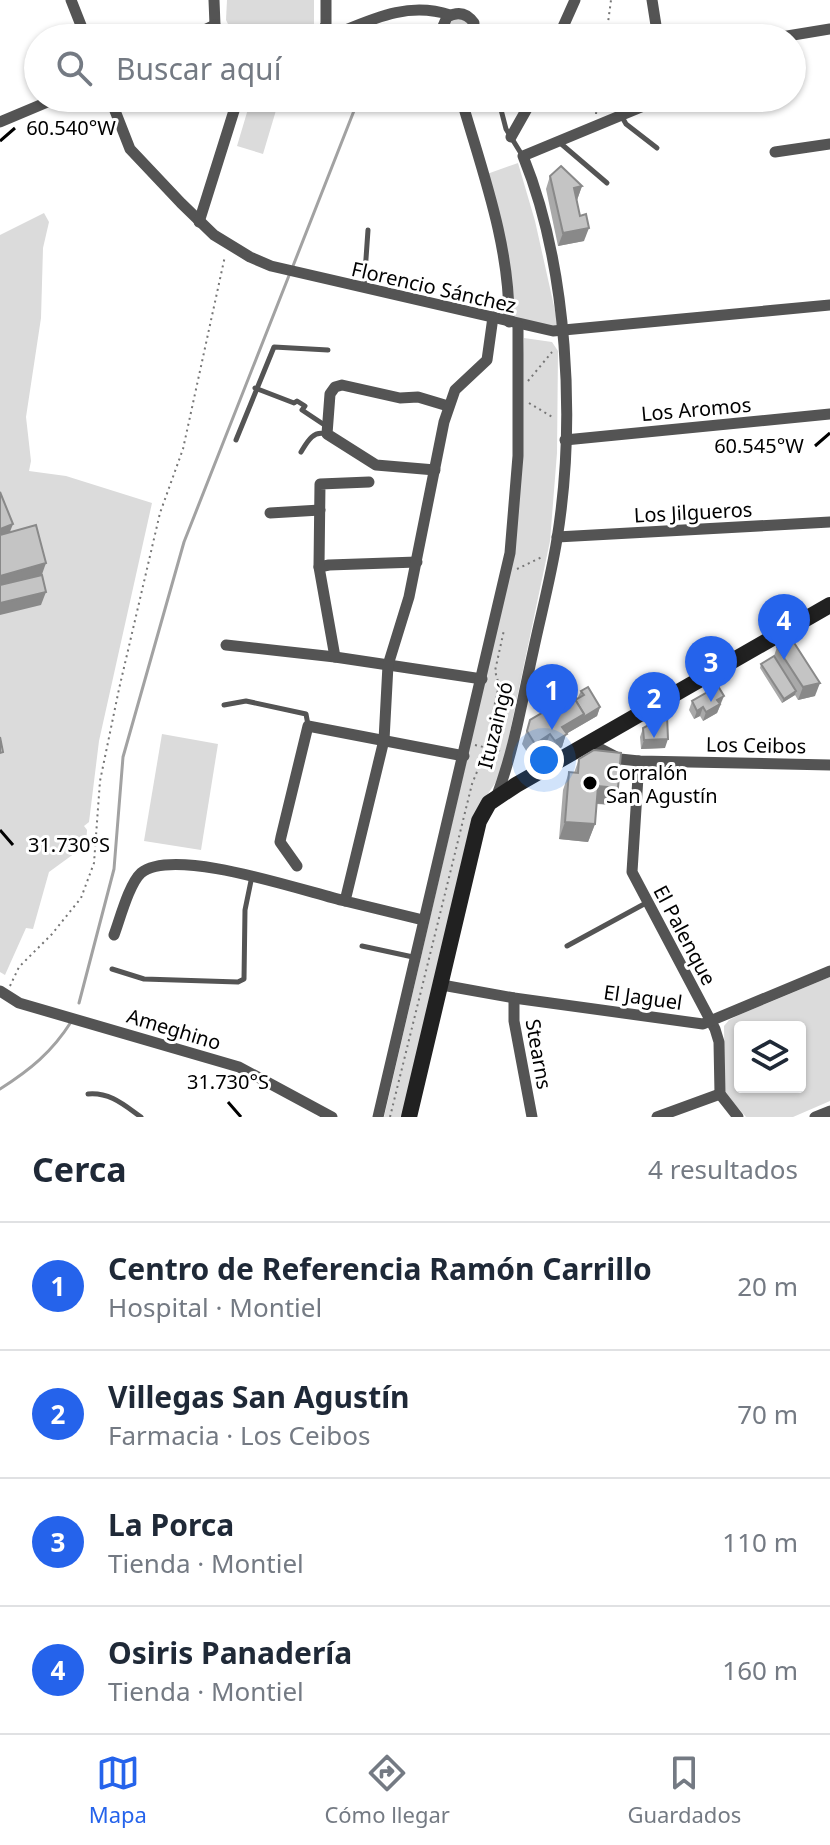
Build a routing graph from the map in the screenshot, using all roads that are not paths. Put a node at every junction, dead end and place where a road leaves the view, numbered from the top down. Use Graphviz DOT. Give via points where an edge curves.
graph roads {
  1 [pos="71,0"];
  2 [pos="214,0"];
  3 [pos="326,0"];
  4 [pos="575,0"];
  5 [pos="652,0"];
  6 [pos="432,4"];
  7 [pos="450,15"];
  8 [pos="80,24"];
  9 [pos="215,24"];
  10 [pos="326,24"];
  11 [pos="358,24"];
  12 [pos="438,24"];
  13 [pos="443,24"];
  14 [pos="474,24"];
  15 [pos="564,24"];
  16 [pos="656,24"];
  17 [pos="830,29"];
  18 [pos="806,33"];
  19 [pos="24,112"];
  20 [pos="115,112"];
  21 [pos="234,112"];
  22 [pos="465,112"];
  23 [pos="501,112"];
  24 [pos="525,112"];
  25 [pos="630,112"];
  26 [pos="621,116"];
  27 [pos="0,122"];
  28 [pos="511,137"];
  29 [pos="559,141"];
  30 [pos="830,144"];
  31 [pos="657,148"];
  32 [pos="775,152"];
  33 [pos="523,156"];
  34 [pos="607,183"];
  35 [pos="199,222"];
  36 [pos="368,230"];
  37 [pos="363,288"];
  38 [pos="830,305"];
  39 [pos="493,317"];
  40 [pos="514,324"];
  41 [pos="564,331"];
  42 [pos="328,350"];
  43 [pos="255,388"];
  44 [pos="448,406"];
  45 [pos="830,414"];
  46 [pos="327,430"];
  47 [pos="236,440"];
  48 [pos="565,440"];
  49 [pos="301,452"];
  50 [pos="435,470"];
  51 [pos="369,482"];
  52 [pos="320,510"];
  53 [pos="270,513"];
  54 [pos="830,522"];
  55 [pos="557,537"];
  56 [pos="417,562"];
  57 [pos="319,567"];
  58 [pos="830,605"];
  59 [pos="226,645"];
  60 [pos="335,657"];
  61 [pos="388,665"];
  62 [pos="482,679"];
  63 [pos="224,705"];
  64 [pos="308,726"];
  65 [pos="384,740"];
  66 [pos="589,743"];
  67 [pos="464,756"];
  68 [pos="511,757"];
  69 [pos="639,761"];
  70 [pos="830,765"];
  71 [pos="533,775"];
  72 [pos="495,799"];
  73 [pos="297,866"];
  74 [pos="252,875"];
  75 [pos="345,901"];
  76 [pos="647,902"];
  77 [pos="423,920"];
  78 [pos="114,935"];
  79 [pos="362,946"];
  80 [pos="567,946"];
  81 [pos="414,957"];
  82 [pos="112,969"];
  83 [pos="830,971"];
  84 [pos="442,985"];
  85 [pos="3,993"];
  86 [pos="514,998"];
  87 [pos="711,1021"];
  88 [pos="88,1094"];
  89 [pos="720,1094"];
  90 [pos="830,1111"];
  91 [pos="141,1117"];
  92 [pos="332,1117"];
  93 [pos="378,1117"];
  94 [pos="409,1117"];
  95 [pos="532,1117"];
  96 [pos="657,1117"];
  97 [pos="738,1117"];
  98 [pos="815,1117"];
  1 -- 8 [label="street"];
  2 -- 9 [label="street"];
  3 -- 10 [label="street"];
  4 -- 15 [label="street"];
  5 -- 16 [label="street"];
  6 -- 7 [label="street"];
  6 -- 11 [label="street"];
  6 -- 12 [label="street"];
  7 -- 13 [label="street"];
  7 -- 14 [label="street" via="460,13"];
  17 -- 18 [label="street"];
  19 -- 27 [label="street"];
  20 -- 35 [label="street, Florencio Sánchez" via="130,149"];
  21 -- 35 [label="street"];
  22 -- 40 [label="street, Ituzaingó" via="500,237"];
  23 -- 28 [label="lane"];
  24 -- 28 [label="street"];
  25 -- 26 [label="street"];
  26 -- 29 [label="street"];
  26 -- 31 [label="lane"];
  28 -- 33 [label="lane"];
  29 -- 33 [label="street"];
  29 -- 34 [label="lane"];
  30 -- 32 [label="street"];
  33 -- 41 [label="street, Ituzaingó"];
  35 -- 37 [label="street, Florencio Sánchez" via="230,246 271,266"];
  36 -- 37 [label="lane"];
  37 -- 39 [label="street, Florencio Sánchez"];
  38 -- 41 [label="street, Florencio Sánchez"];
  39 -- 40 [label="street, Florencio Sánchez"];
  39 -- 44 [label="street" via="487,360 459,385"];
  40 -- 41 [label="street, Florencio Sánchez"];
  40 -- 62 [label="street, Ituzaingó" via="518,456 513,523"];
  41 -- 48 [label="street, Ituzaingó"];
  42 -- 43 [label="lane" via="276,346"];
  43 -- 46 [label="lane" via="297,401"];
  43 -- 47 [label="lane"];
  44 -- 46 [label="street" via="338,386 330,394"];
  44 -- 50 [label="street"];
  45 -- 48 [label="street, Los Aromos"];
  46 -- 49 [label="lane" via="311,437"];
  46 -- 50 [label="street" via="373,464"];
  48 -- 55 [label="street, Ituzaingó"];
  50 -- 56 [label="street"];
  51 -- 52 [label="street" via="320,484"];
  52 -- 53 [label="street"];
  52 -- 57 [label="street"];
  54 -- 55 [label="street, Los Jilgueros"];
  55 -- 68 [label="street, Ituzaingó"];
  56 -- 57 [label="street"];
  56 -- 61 [label="street"];
  57 -- 60 [label="street"];
  58 -- 66 [label="street"];
  59 -- 60 [label="street"];
  60 -- 61 [label="street"];
  61 -- 62 [label="street"];
  61 -- 65 [label="street"];
  62 -- 67 [label="street, Ituzaingó"];
  63 -- 64 [label="lane" via="246,701 306,714"];
  64 -- 65 [label="street"];
  64 -- 73 [label="street" via="280,842"];
  65 -- 67 [label="street"];
  65 -- 75 [label="street"];
  66 -- 69 [label="street, Los Ceibos" via="620,759"];
  66 -- 71 [label="street"];
  67 -- 77 [label="street, Ituzaingó"];
  68 -- 71 [label="street" via="518,772"];
  68 -- 72 [label="street, Ituzaingó"];
  69 -- 70 [label="street, Los Ceibos"];
  69 -- 76 [label="street, El Palenque" via="631,865"];
  71 -- 72 [label="street"];
  72 -- 84 [label="street, Ituzaingó" via="479,821"];
  74 -- 75 [label="street"];
  74 -- 78 [label="street" via="161,863 134,882"];
  74 -- 82 [label="lane" via="245,910 244,979 144,979"];
  75 -- 77 [label="street"];
  76 -- 80 [label="lane"];
  76 -- 87 [label="street, El Palenque"];
  77 -- 81 [label="street, Ituzaingó"];
  79 -- 81 [label="lane"];
  81 -- 93 [label="street, Ituzaingó"];
  83 -- 87 [label="street, El Jaguel"];
  84 -- 86 [label="street, El Jaguel"];
  84 -- 94 [label="street, Ituzaingó"];
  85 -- 92 [label="street, Ameghino" via="19,1003 251,1072"];
  86 -- 87 [label="street, El Jaguel"];
  86 -- 95 [label="street, Stearns"];
  87 -- 89 [label="street, El Palenque" via="719,1042"];
  88 -- 91 [label="lane" via="114,1098"];
  89 -- 96 [label="street"];
  89 -- 97 [label="street"];
  90 -- 98 [label="street"];
}
